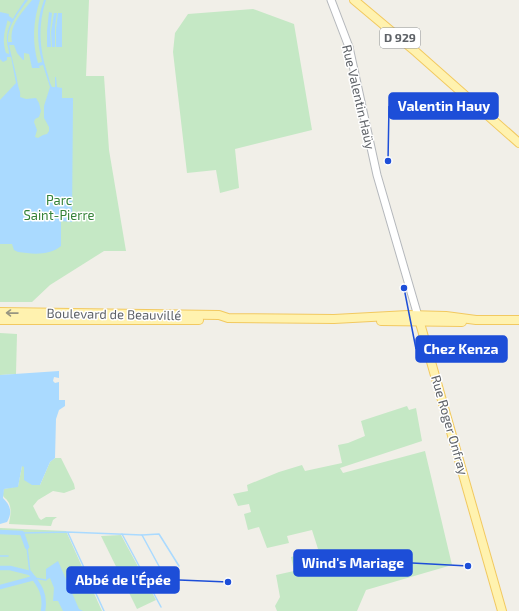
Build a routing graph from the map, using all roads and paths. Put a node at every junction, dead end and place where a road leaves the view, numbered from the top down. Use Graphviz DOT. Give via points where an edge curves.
graph roads {
  1 [pos="331,0"];
  2 [pos="354,0"];
  3 [pos="519,143"];
  4 [pos="0,312"];
  5 [pos="228,318"];
  6 [pos="419,319"];
  7 [pos="0,320"];
  8 [pos="519,320"];
  9 [pos="502,611"];
  1 -- 6 [label="street, Rue Valentin Haüy" via="349,47 379,183"];
  2 -- 3 [label="main road, D 929"];
  5 -- 4 [label="main road, Boulevard de Beauvillé, one-way" via="219,315"];
  5 -- 6 [label="main road, Boulevard de Beauvillé" via="371,316"];
  5 -- 7 [label="main road, Boulevard de Beauvillé"];
  6 -- 8 [label="main road, Boulevard de Beauvillé" via="446,316 476,320"];
  6 -- 9 [label="main road, Rue Roger Onfray"];
}
